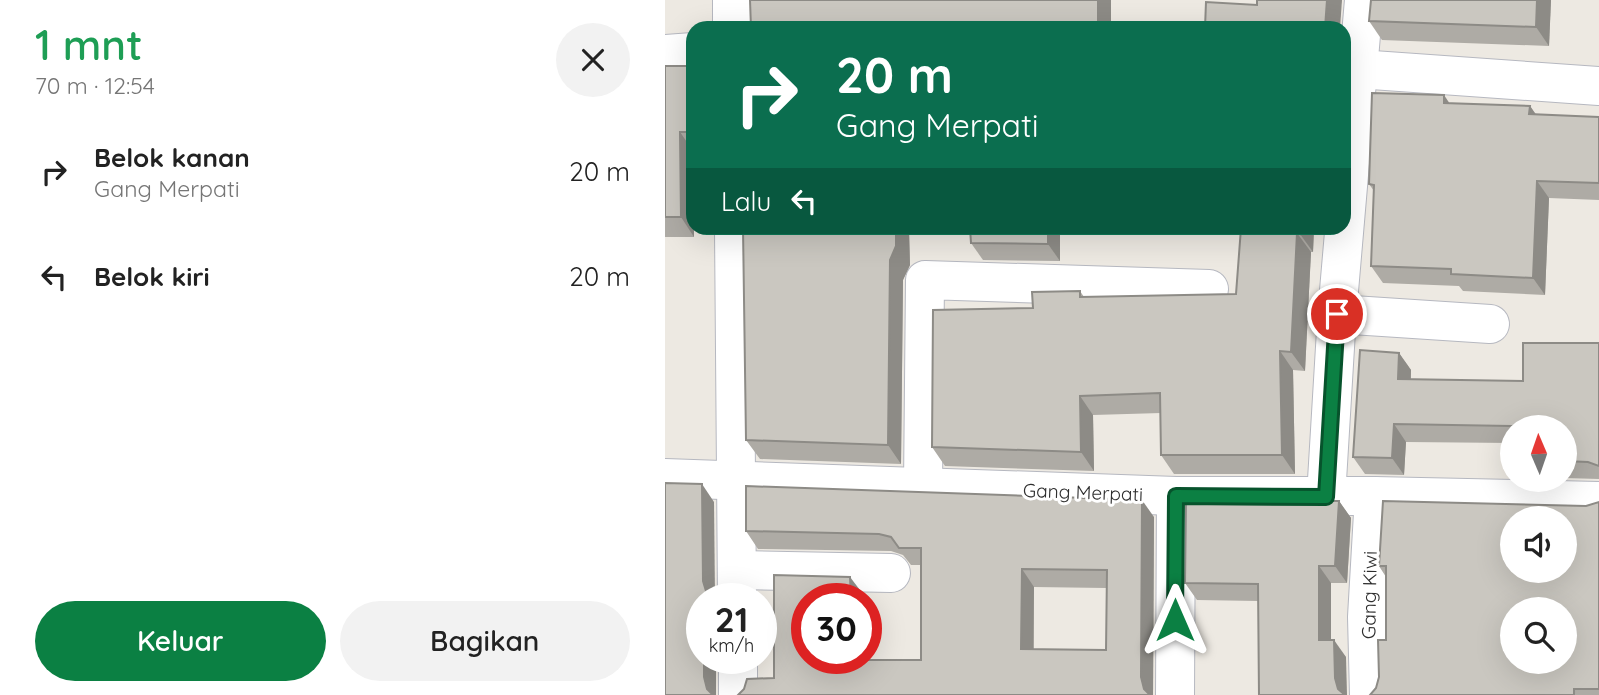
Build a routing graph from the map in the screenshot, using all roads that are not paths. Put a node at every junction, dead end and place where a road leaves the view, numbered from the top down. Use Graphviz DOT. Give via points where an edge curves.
graph roads {
  1 [pos="732,0"];
  2 [pos="1364,0"];
  3 [pos="732,21"];
  4 [pos="686,52"];
  5 [pos="665,54"];
  6 [pos="1358,69"];
  7 [pos="1599,86"];
  8 [pos="1351,151"];
  9 [pos="734,235"];
  10 [pos="1344,235"];
  11 [pos="1209,289"];
  12 [pos="1337,314"];
  13 [pos="1490,324"];
  14 [pos="665,478"];
  15 [pos="736,480"];
  16 [pos="923,486"];
  17 [pos="1176,496"];
  18 [pos="1374,496"];
  19 [pos="1326,497"];
  20 [pos="1599,501"];
  21 [pos="891,573"];
  22 [pos="737,583"];
  23 [pos="751,583"];
  24 [pos="738,674"];
  25 [pos="738,695"];
  26 [pos="1175,695"];
  27 [pos="1369,695"];
  1 -- 3 [label="street"];
  2 -- 6 [label="street"];
  4 -- 5 [label="street"];
  6 -- 7 [label="street"];
  6 -- 8 [label="street"];
  9 -- 15 [label="street"];
  10 -- 12 [label="street"];
  11 -- 16 [label="street" via="925,280"];
  12 -- 13 [label="street"];
  12 -- 19 [label="street"];
  14 -- 15 [label="street, Gang Merpati"];
  15 -- 16 [label="street, Gang Merpati"];
  15 -- 22 [label="street"];
  16 -- 17 [label="street, Gang Merpati"];
  17 -- 19 [label="street, Gang Merpati"];
  17 -- 26 [label="street"];
  18 -- 19 [label="street, Gang Merpati"];
  18 -- 20 [label="street, Gang Merpati"];
  18 -- 27 [label="street, Gang Kiwi" via="1367,617"];
  21 -- 23 [label="street"];
  24 -- 25 [label="street"];
}
